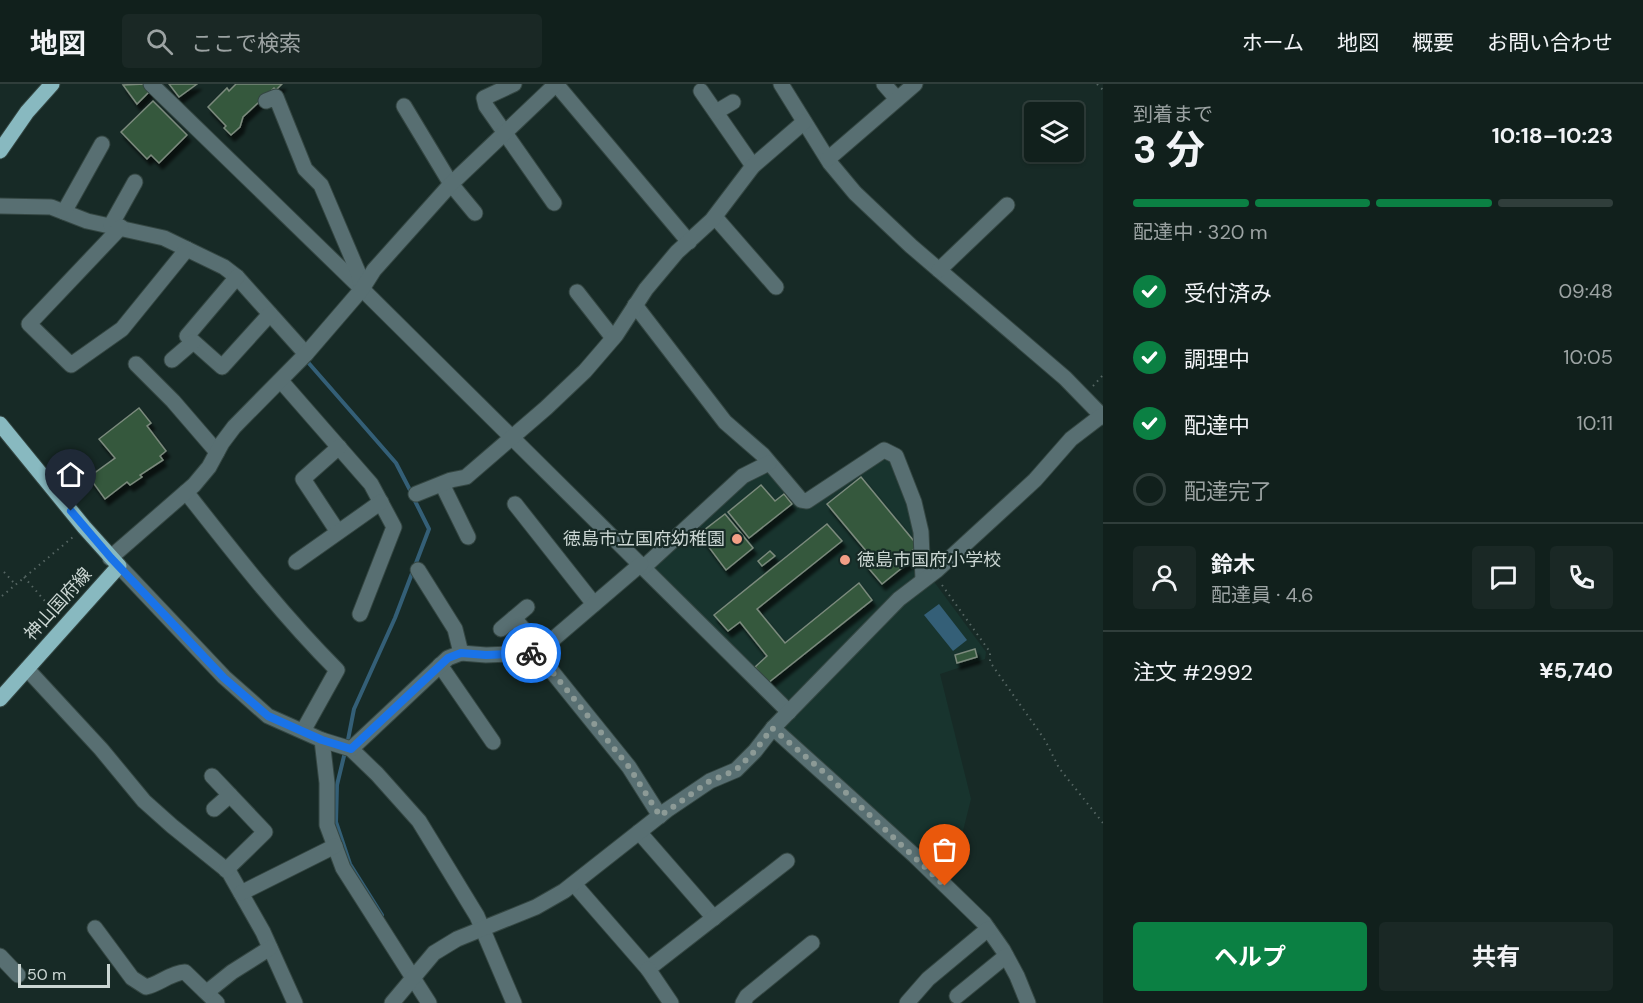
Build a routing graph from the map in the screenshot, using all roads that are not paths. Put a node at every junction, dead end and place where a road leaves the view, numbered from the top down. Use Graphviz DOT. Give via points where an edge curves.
graph roads {
  1 [pos="52,84"];
  2 [pos="151,84"];
  3 [pos="514,84"];
  4 [pos="556,84"];
  5 [pos="781,84"];
  6 [pos="884,84"];
  7 [pos="915,84"];
  8 [pos="701,91"];
  9 [pos="897,99"];
  10 [pos="266,101"];
  11 [pos="733,102"];
  12 [pos="404,106"];
  13 [pos="716,112"];
  14 [pos="804,122"];
  15 [pos="504,134"];
  16 [pos="102,144"];
  17 [pos="0,152"];
  18 [pos="828,159"];
  19 [pos="753,166"];
  20 [pos="135,182"];
  21 [pos="451,183"];
  22 [pos="554,203"];
  23 [pos="1007,205"];
  24 [pos="0,206"];
  25 [pos="64,212"];
  26 [pos="476,213"];
  27 [pos="715,217"];
  28 [pos="116,226"];
  29 [pos="688,242"];
  30 [pos="187,249"];
  31 [pos="939,270"];
  32 [pos="237,277"];
  33 [pos="776,287"];
  34 [pos="362,289"];
  35 [pos="578,292"];
  36 [pos="635,306"];
  37 [pos="270,314"];
  38 [pos="613,338"];
  39 [pos="193,342"];
  40 [pos="306,354"];
  41 [pos="172,360"];
  42 [pos="136,364"];
  43 [pos="281,381"];
  44 [pos="1102,416"];
  45 [pos="2,430"];
  46 [pos="512,438"];
  47 [pos="339,447"];
  48 [pos="217,452"];
  49 [pos="769,463"];
  50 [pos="442,484"];
  51 [pos="186,492"];
  52 [pos="416,494"];
  53 [pos="381,502"];
  54 [pos="514,504"];
  55 [pos="338,532"];
  56 [pos="468,537"];
  57 [pos="115,562"];
  58 [pos="296,562"];
  59 [pos="642,566"];
  60 [pos="418,570"];
  61 [pos="929,576"];
  62 [pos="594,604"];
  63 [pos="527,607"];
  64 [pos="360,614"];
  65 [pos="514,618"];
  66 [pos="501,629"];
  67 [pos="461,653"];
  68 [pos="537,653"];
  69 [pos="440,665"];
  70 [pos="27,669"];
  71 [pos="0,699"];
  72 [pos="789,712"];
  73 [pos="772,728"];
  74 [pos="303,731"];
  75 [pos="322,740"];
  76 [pos="492,742"];
  77 [pos="348,748"];
  78 [pos="212,776"];
  79 [pos="230,795"];
  80 [pos="214,809"];
  81 [pos="660,816"];
  82 [pos="639,832"];
  83 [pos="335,846"];
  84 [pos="787,861"];
  85 [pos="226,870"];
  86 [pos="574,884"];
  87 [pos="241,893"];
  88 [pos="714,918"];
  89 [pos="95,928"];
  90 [pos="482,929"];
  91 [pos="988,929"];
  92 [pos="812,943"];
  93 [pos="270,948"];
  94 [pos="0,956"];
  95 [pos="1006,956"];
  96 [pos="648,969"];
  97 [pos="18,975"];
  98 [pos="414,978"];
  99 [pos="957,996"];
  100 [pos="212,997"];
  101 [pos="295,1003"];
  102 [pos="392,1003"];
  103 [pos="429,1003"];
  104 [pos="514,1003"];
  105 [pos="671,1003"];
  106 [pos="743,1003"];
  107 [pos="907,1003"];
  108 [pos="1028,1003"];
  1 -- 17 [label="main road"];
  2 -- 34 [label="street"];
  3 -- 15 [label="street" via="484,98"];
  4 -- 15 [label="street"];
  4 -- 29 [label="street"];
  5 -- 14 [label="street"];
  6 -- 9 [label="street"];
  7 -- 9 [label="street"];
  8 -- 13 [label="street"];
  9 -- 18 [label="street"];
  10 -- 34 [label="street" via="276,97 305,169 321,185"];
  11 -- 13 [label="street"];
  12 -- 21 [label="street"];
  13 -- 19 [label="street"];
  14 -- 18 [label="street"];
  14 -- 19 [label="street"];
  15 -- 21 [label="street"];
  15 -- 22 [label="street"];
  16 -- 25 [label="street"];
  18 -- 31 [label="street" via="855,193"];
  19 -- 27 [label="street"];
  20 -- 28 [label="street"];
  21 -- 26 [label="street"];
  21 -- 34 [label="street" via="374,270"];
  23 -- 31 [label="street"];
  24 -- 25 [label="street" via="51,207"];
  25 -- 28 [label="street"];
  27 -- 29 [label="street"];
  27 -- 33 [label="street"];
  28 -- 30 [label="street" via="164,238"];
  28 -- 30 [label="street" via="29,324 71,364 122,329"];
  29 -- 36 [label="street"];
  30 -- 32 [label="street"];
  31 -- 44 [label="street" via="1065,378"];
  32 -- 37 [label="street"];
  32 -- 39 [label="street" via="186,336"];
  34 -- 40 [label="street"];
  34 -- 46 [label="street"];
  35 -- 38 [label="street"];
  36 -- 38 [label="street"];
  36 -- 49 [label="street" via="725,422"];
  37 -- 39 [label="street" via="222,367"];
  37 -- 40 [label="street"];
  38 -- 46 [label="street" via="585,371"];
  39 -- 41 [label="street"];
  40 -- 43 [label="street"];
  42 -- 48 [label="street"];
  43 -- 47 [label="street"];
  43 -- 48 [label="street" via="234,427"];
  44 -- 61 [label="street" via="1071,439 1035,480"];
  45 -- 57 [label="main road, 神山国府線"];
  46 -- 50 [label="street" via="466,477"];
  46 -- 59 [label="street"];
  47 -- 53 [label="street"];
  47 -- 55 [label="street" via="303,479"];
  48 -- 51 [label="street"];
  49 -- 59 [label="street" via="743,476"];
  49 -- 61 [label="street" via="801,500 807,501 884,450 896,456 914,502"];
  50 -- 52 [label="street"];
  50 -- 56 [label="street"];
  51 -- 57 [label="street"];
  51 -- 74 [label="street" via="252,576 337,670"];
  53 -- 55 [label="street"];
  53 -- 64 [label="street" via="394,527"];
  54 -- 62 [label="street"];
  55 -- 58 [label="street"];
  57 -- 70 [label="main road, 神山国府線"];
  57 -- 74 [label="street" via="224,678 268,716"];
  59 -- 62 [label="street"];
  59 -- 72 [label="street"];
  60 -- 67 [label="street" via="455,629"];
  61 -- 72 [label="street" via="899,599"];
  62 -- 68 [label="street"];
  63 -- 65 [label="street"];
  65 -- 66 [label="street"];
  65 -- 68 [label="street" via="536,644"];
  67 -- 68 [label="street"];
  67 -- 69 [label="street"];
  68 -- 81 [label="street" via="629,767"];
  69 -- 76 [label="street"];
  69 -- 77 [label="street"];
  70 -- 71 [label="main road, 神山国府線"];
  70 -- 85 [label="street" via="144,801"];
  72 -- 73 [label="street"];
  73 -- 81 [label="street" via="736,770 710,781"];
  73 -- 91 [label="street" via="915,856"];
  74 -- 75 [label="street"];
  75 -- 77 [label="street"];
  75 -- 83 [label="street" via="327,825"];
  77 -- 90 [label="street" via="419,821"];
  78 -- 79 [label="street"];
  79 -- 80 [label="street"];
  79 -- 85 [label="street" via="265,832"];
  81 -- 82 [label="street"];
  82 -- 86 [label="street"];
  82 -- 88 [label="street"];
  83 -- 87 [label="street"];
  83 -- 98 [label="street" via="343,868"];
  84 -- 88 [label="street"];
  85 -- 87 [label="street"];
  86 -- 90 [label="street" via="536,908"];
  86 -- 96 [label="street"];
  87 -- 93 [label="street"];
  88 -- 96 [label="street"];
  89 -- 100 [label="street" via="132,978 146,987 175,972 184,972"];
  90 -- 98 [label="street" via="434,953"];
  90 -- 104 [label="street"];
  91 -- 95 [label="street"];
  91 -- 107 [label="street" via="928,979"];
  92 -- 106 [label="street"];
  93 -- 100 [label="street" via="232,972"];
  93 -- 101 [label="street"];
  94 -- 97 [label="street"];
  95 -- 99 [label="street"];
  95 -- 108 [label="street"];
  96 -- 105 [label="street"];
  98 -- 102 [label="street"];
  98 -- 103 [label="street"];
}
